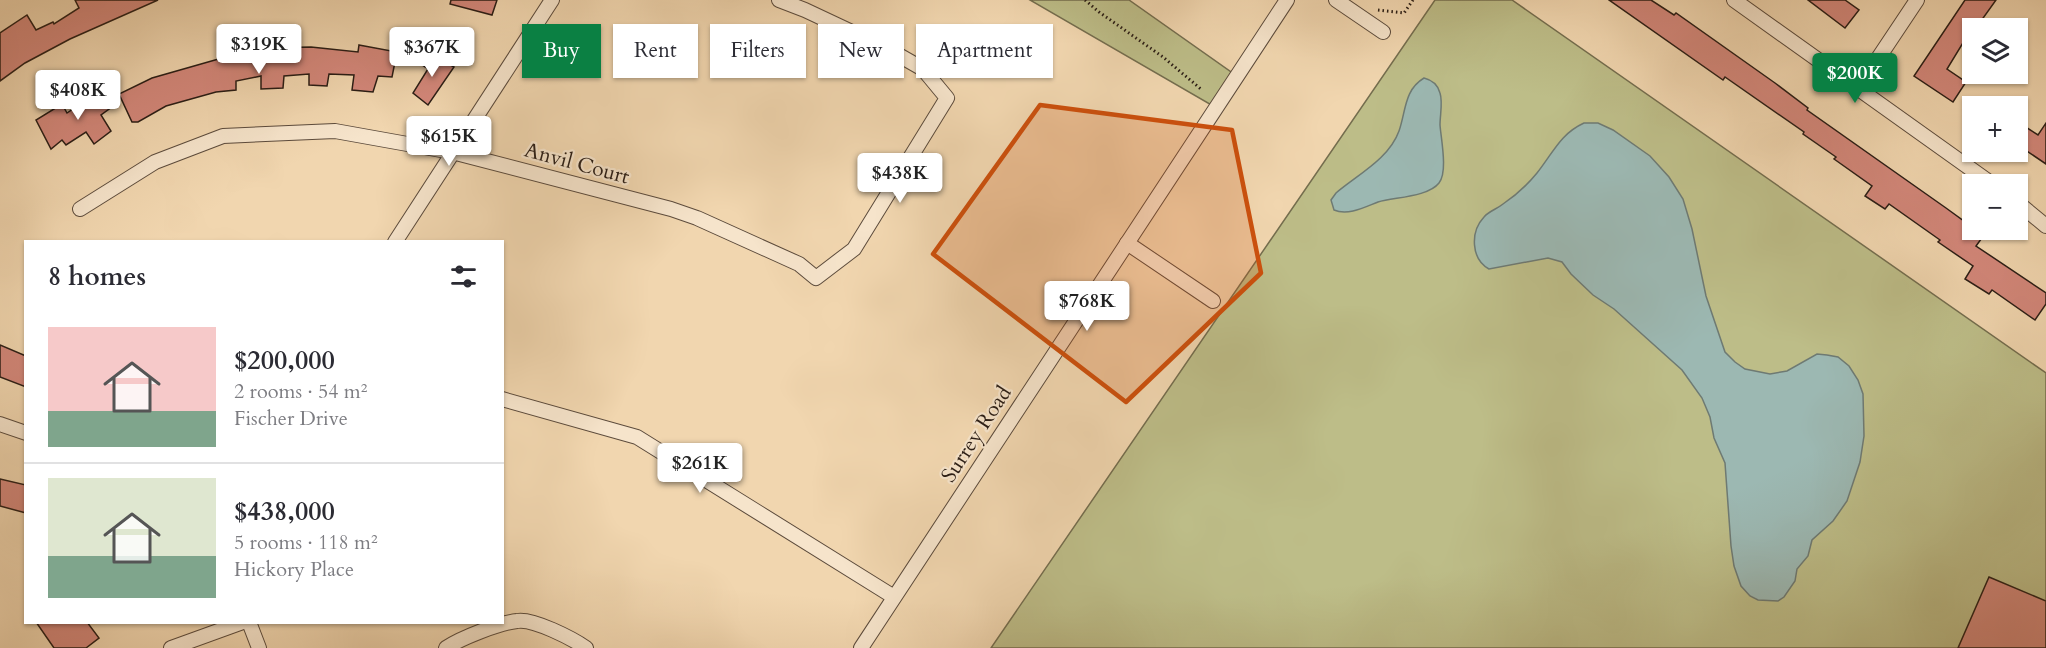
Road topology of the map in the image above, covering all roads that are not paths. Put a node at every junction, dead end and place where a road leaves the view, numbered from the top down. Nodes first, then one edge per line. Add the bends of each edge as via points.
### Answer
1 (552, 0) edge
2 (779, 0) edge
3 (1287, 0) edge
4 (1336, 0) edge
5 (1734, 0) edge
6 (1917, 0) edge
7 (1383, 32) dead end
8 (1859, 87) junction
9 (452, 152) junction
10 (1978, 174) edge
11 (80, 209) dead end
12 (2028, 211) edge
13 (2046, 226) edge
14 (396, 240) edge
15 (1127, 243) junction
16 (1213, 301) dead end
17 (504, 400) edge
18 (0, 424) edge
19 (24, 432) edge
20 (894, 597) junction
21 (237, 624) edge
22 (250, 624) edge
23 (171, 648) edge
24 (259, 648) edge
25 (446, 648) edge
26 (586, 648) edge
27 (861, 648) edge

1 - 9 street
2 - 9 street, Anvil Court via 847,29 923,69 948,98 854,249 816,278 800,264 689,215
3 - 15 street, Surrey Road
4 - 7 street
5 - 8 street
6 - 8 street
8 - 10 street
9 - 11 street, Anvil Court via 335,131 223,136 155,162
9 - 14 street
12 - 13 street
15 - 16 street
15 - 20 street, Surrey Road
17 - 20 street via 637,437
18 - 19 street
20 - 27 street, Surrey Road
21 - 23 street
22 - 24 street
25 - 26 street via 460,639 518,620 560,632

